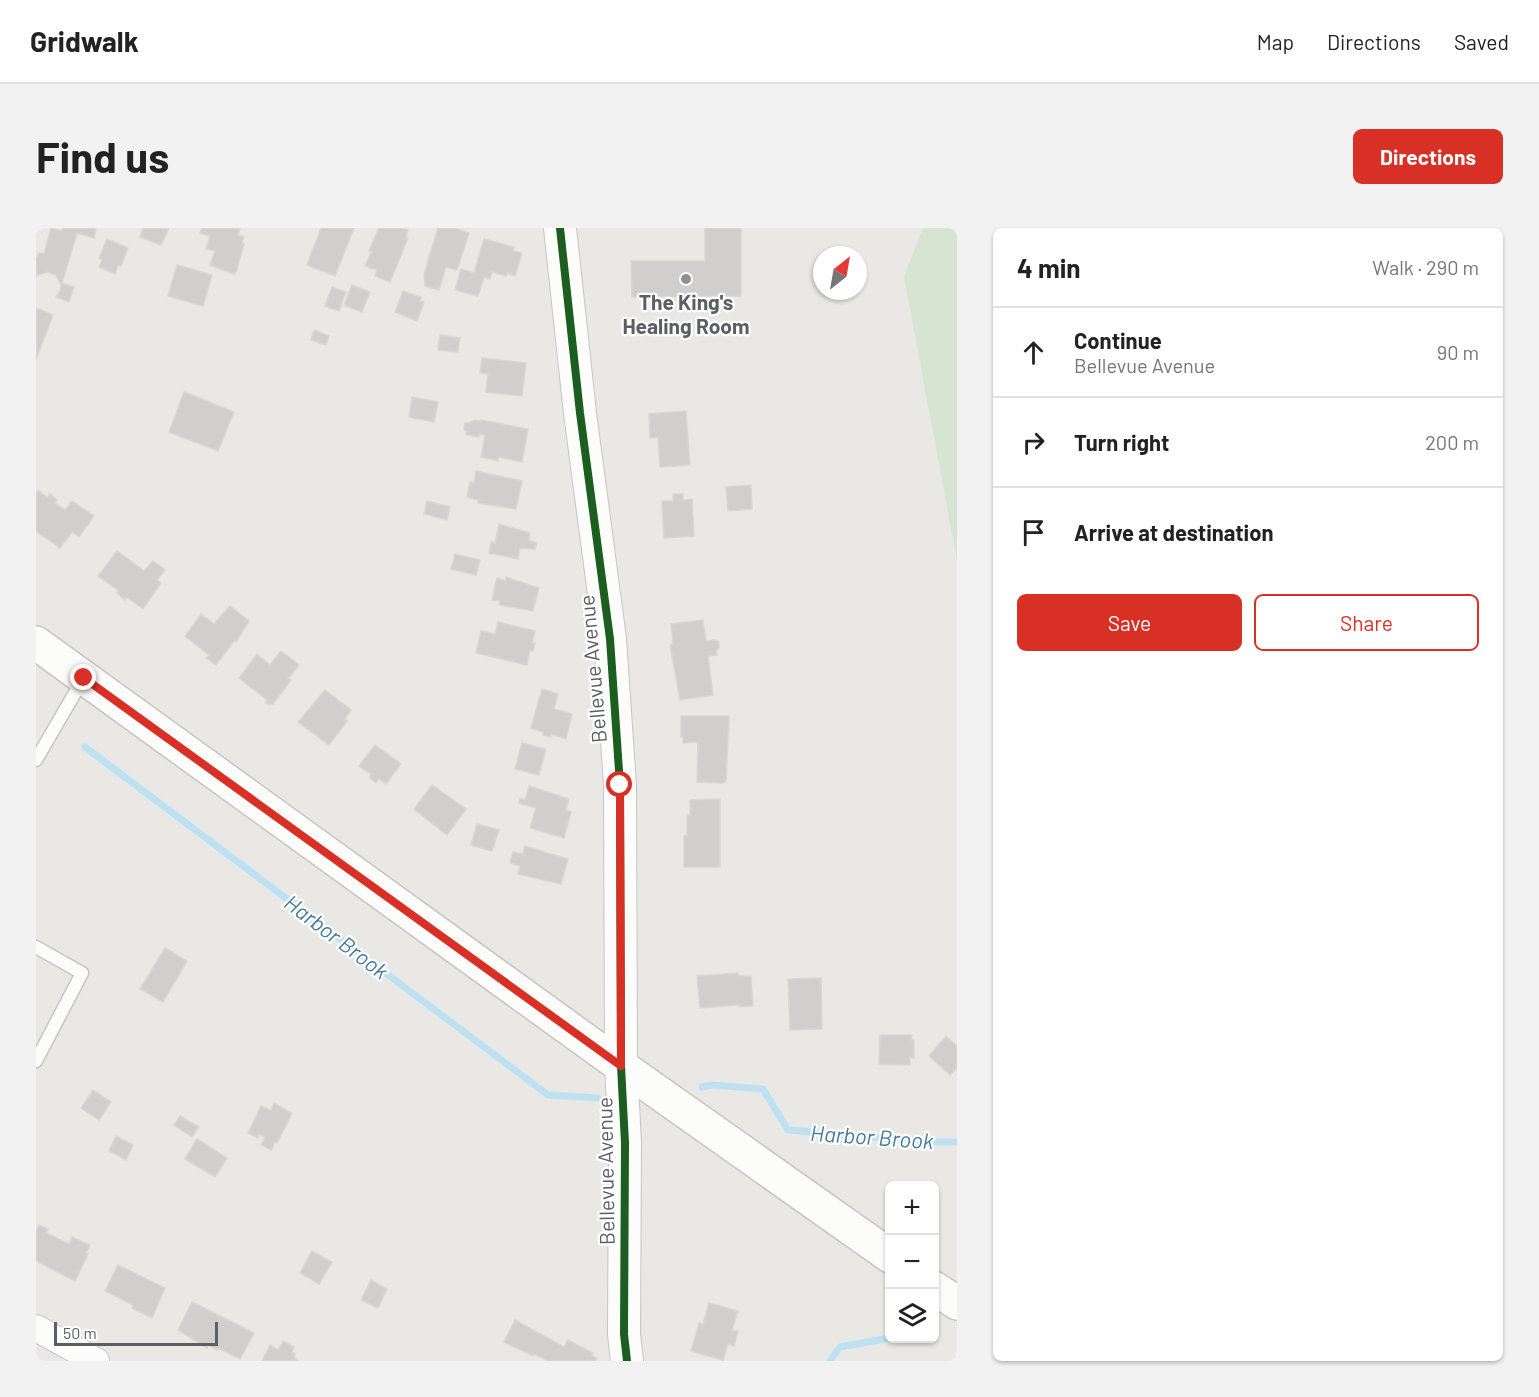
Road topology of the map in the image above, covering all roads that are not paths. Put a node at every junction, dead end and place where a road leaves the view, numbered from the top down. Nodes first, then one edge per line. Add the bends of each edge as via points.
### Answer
1 (560, 228) edge
2 (36, 643) edge
3 (84, 678) junction
4 (36, 760) edge
5 (36, 947) edge
6 (36, 1061) edge
7 (621, 1066) junction
8 (885, 1252) edge
9 (937, 1289) edge
10 (957, 1303) edge
11 (36, 1328) edge
12 (96, 1361) edge
13 (627, 1361) edge

1 - 7 street, Bellevue Avenue via 610,639 620,785
2 - 3 main road
3 - 4 lane
3 - 7 main road
5 - 6 lane via 82,973
7 - 8 main road
7 - 13 street, Bellevue Avenue
9 - 10 main road
11 - 12 street

